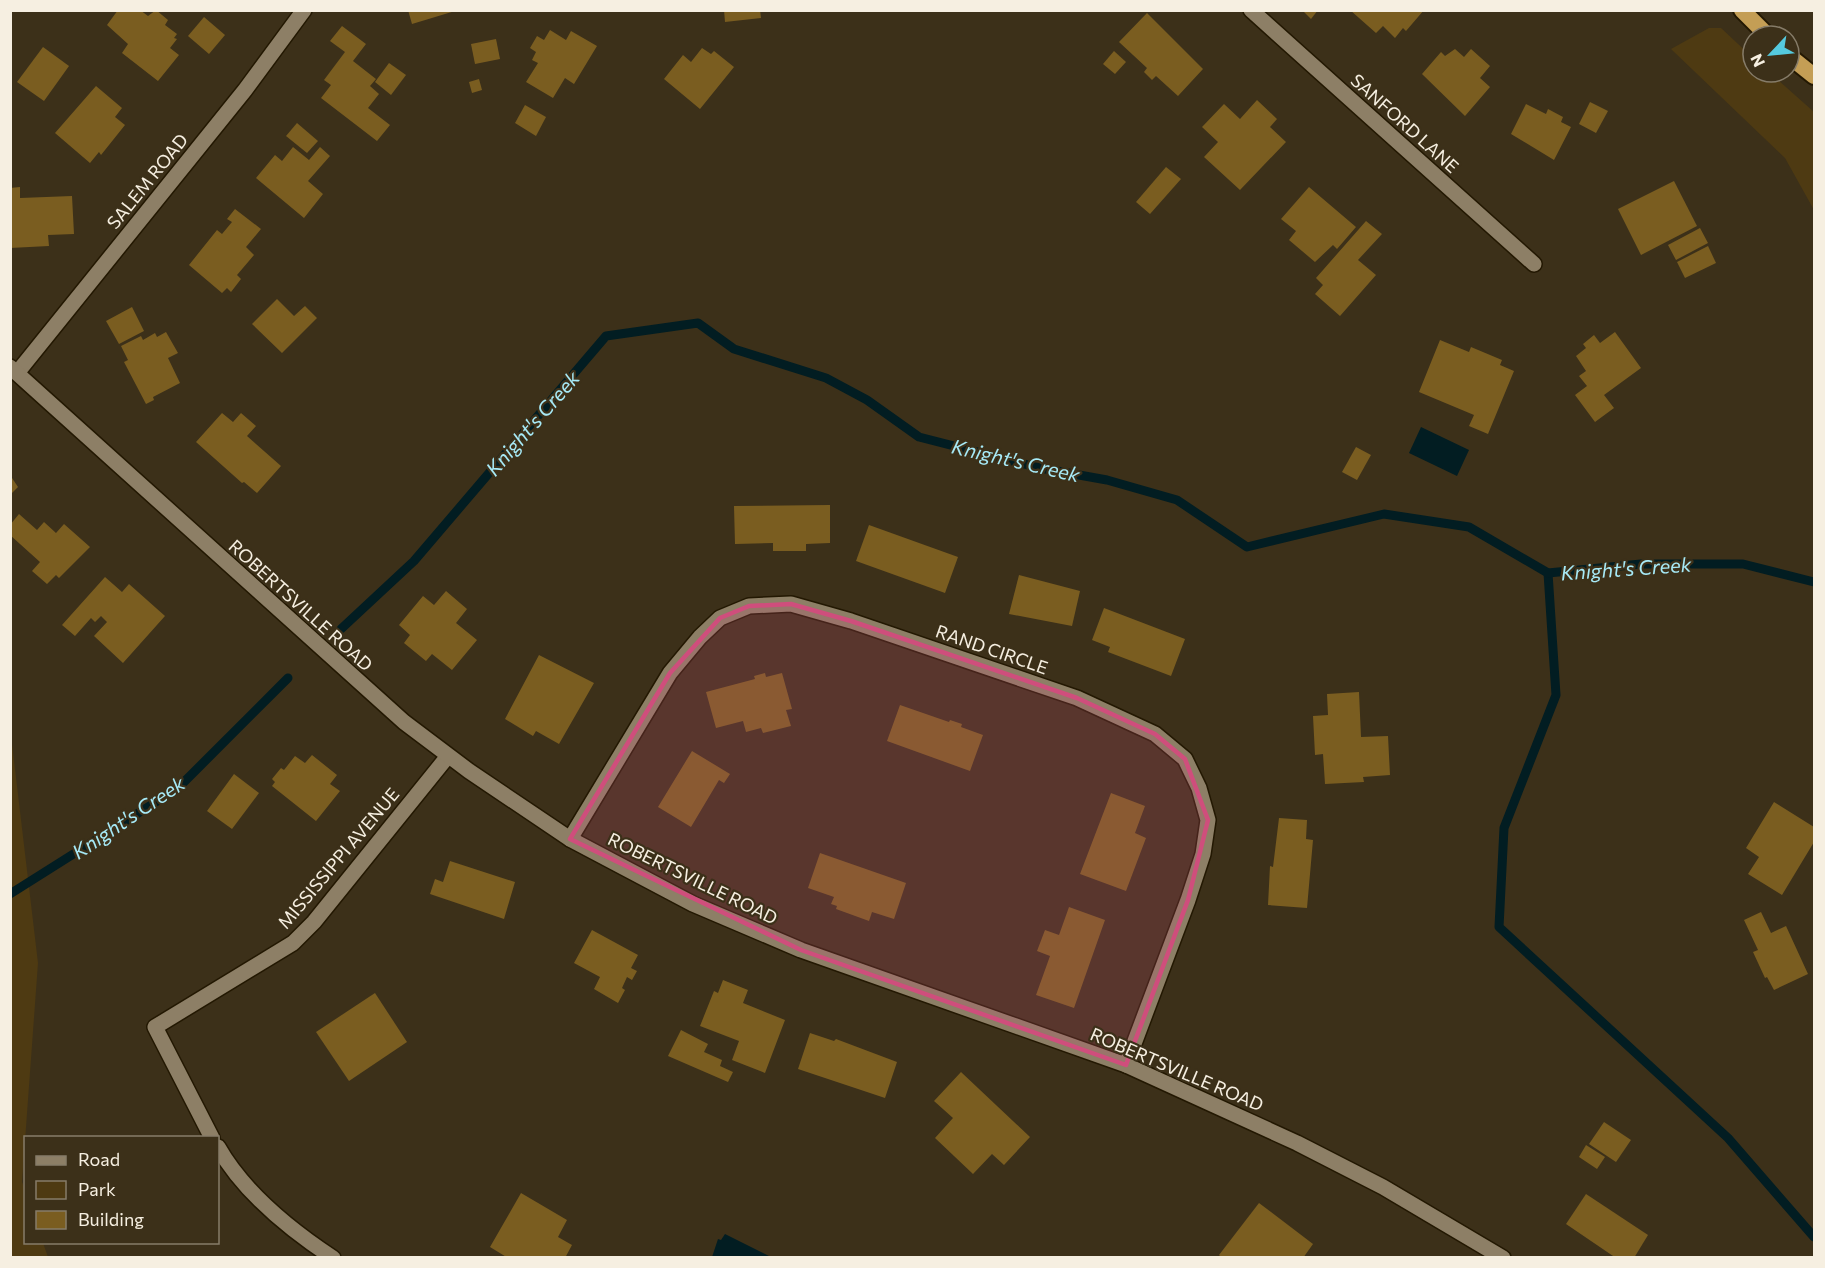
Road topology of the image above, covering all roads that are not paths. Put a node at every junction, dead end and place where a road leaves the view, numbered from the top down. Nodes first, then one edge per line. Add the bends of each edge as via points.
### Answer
1 (304, 10) edge
2 (1251, 10) edge
3 (1742, 10) edge
4 (1756, 24) edge
5 (1801, 65) edge
6 (1815, 76) edge
7 (1534, 264) dead end
8 (14, 370) edge
9 (448, 756) junction
10 (570, 839) junction
11 (1126, 1065) junction
12 (211, 1136) edge
13 (219, 1148) edge
14 (333, 1257) edge
15 (1503, 1257) edge

1 - 8 street, SALEM ROAD via 245,90
2 - 7 street, SANFORD LANE
3 - 4 highway
5 - 6 highway
8 - 9 street, ROBERTSVILLE ROAD via 354,680
9 - 10 street, ROBERTSVILLE ROAD
9 - 12 street, MISSISSIPPI AVENUE via 293,943 155,1028
10 - 11 street, ROBERTSVILLE ROAD via 732,922
10 - 11 street, RAND CIRCLE via 670,673 720,618 749,606 791,604 1077,698 1155,734 1185,759 1208,820 1203,854 1188,900
11 - 15 street, ROBERTSVILLE ROAD via 1298,1143
13 - 14 street via 256,1196 296,1233

